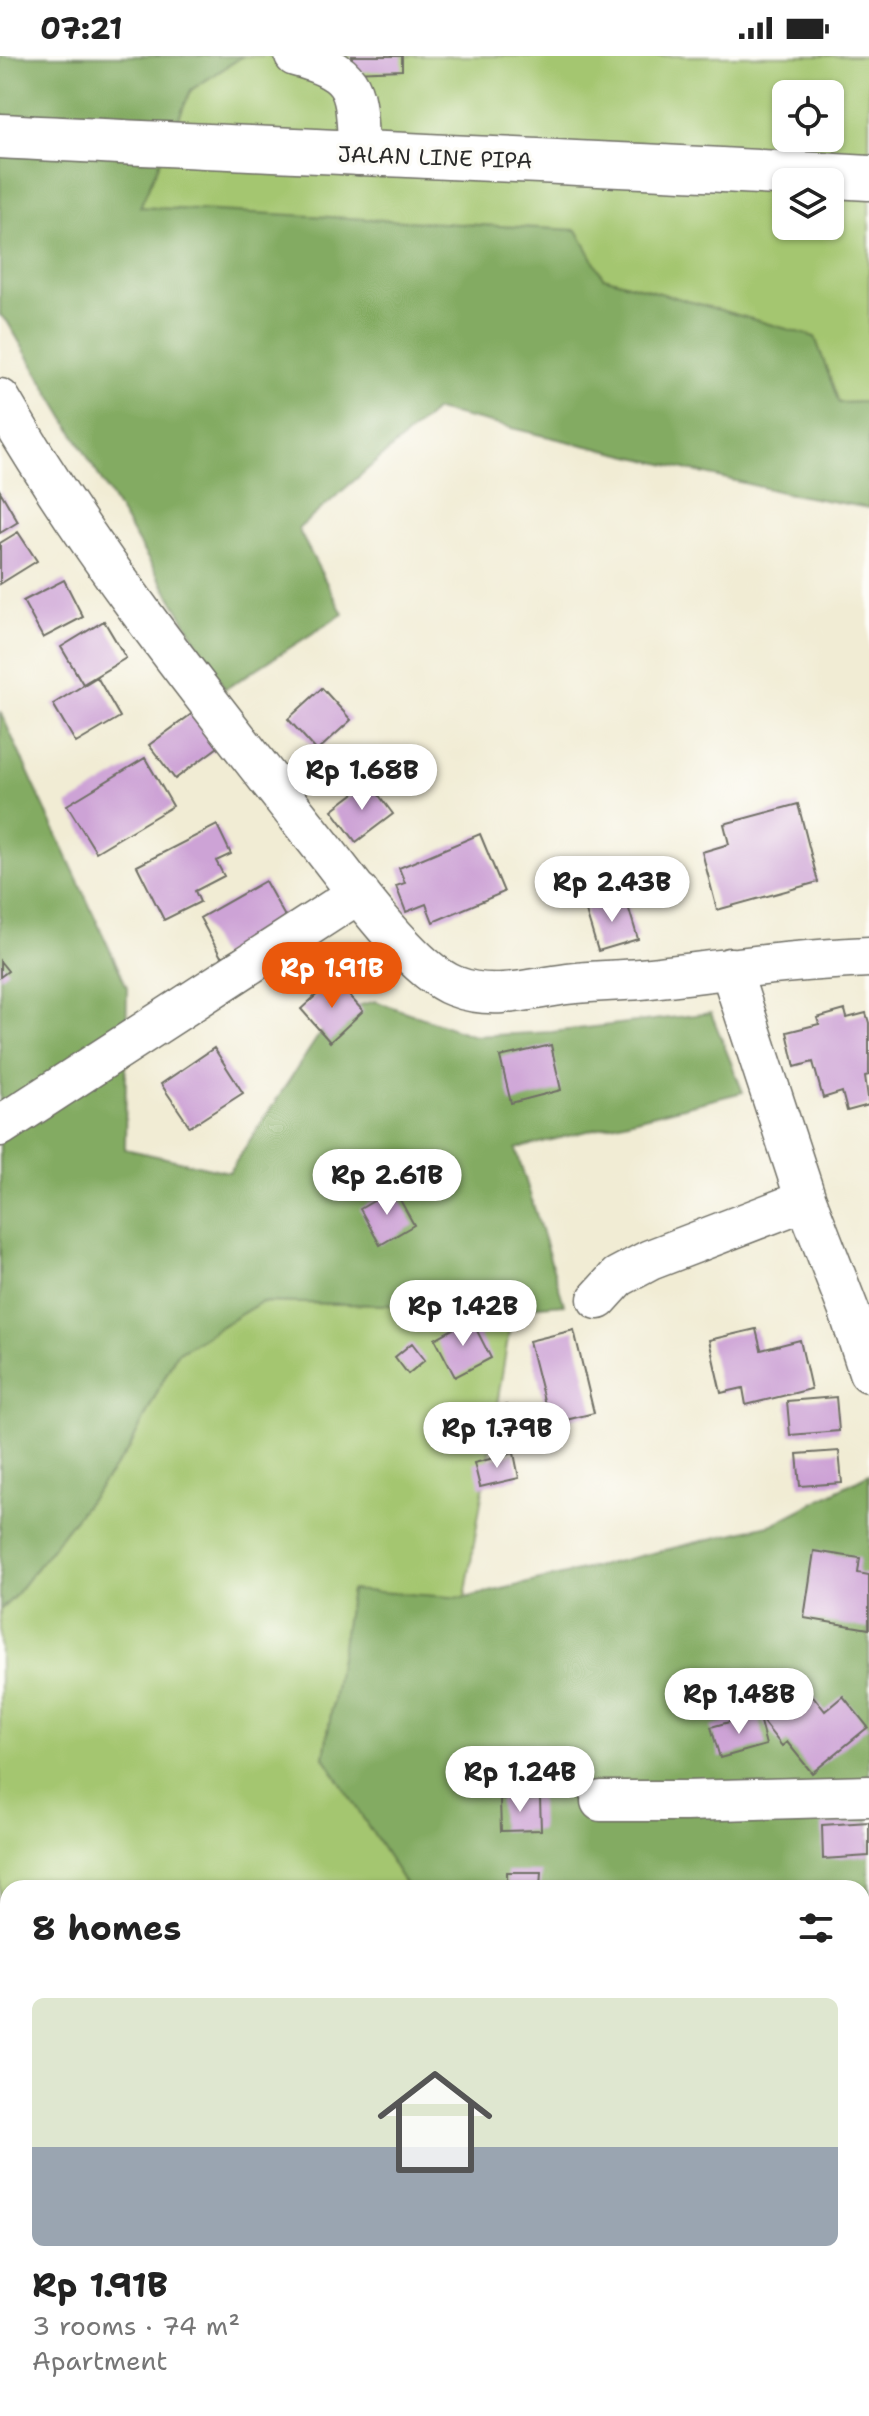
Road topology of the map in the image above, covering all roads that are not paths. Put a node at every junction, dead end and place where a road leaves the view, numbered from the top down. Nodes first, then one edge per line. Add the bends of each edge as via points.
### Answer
1 (295, 56) edge
2 (0, 136) edge
3 (359, 155) junction
4 (869, 178) edge
5 (0, 399) edge
6 (359, 893) junction
7 (869, 957) edge
8 (730, 968) junction
9 (0, 1126) edge
10 (806, 1200) junction
11 (598, 1299) dead end
12 (869, 1372) edge
13 (869, 1796) edge
14 (601, 1801) dead end

1 - 3 street via 335,71 348,83 354,93
2 - 3 main road, JALAN LINE PIPA
3 - 4 main road, JALAN LINE PIPA
5 - 6 street via 94,549
6 - 8 street via 415,958 454,986 495,994
6 - 9 street
7 - 8 street
8 - 10 street
10 - 11 street via 650,1260 618,1277
10 - 12 street
13 - 14 street

